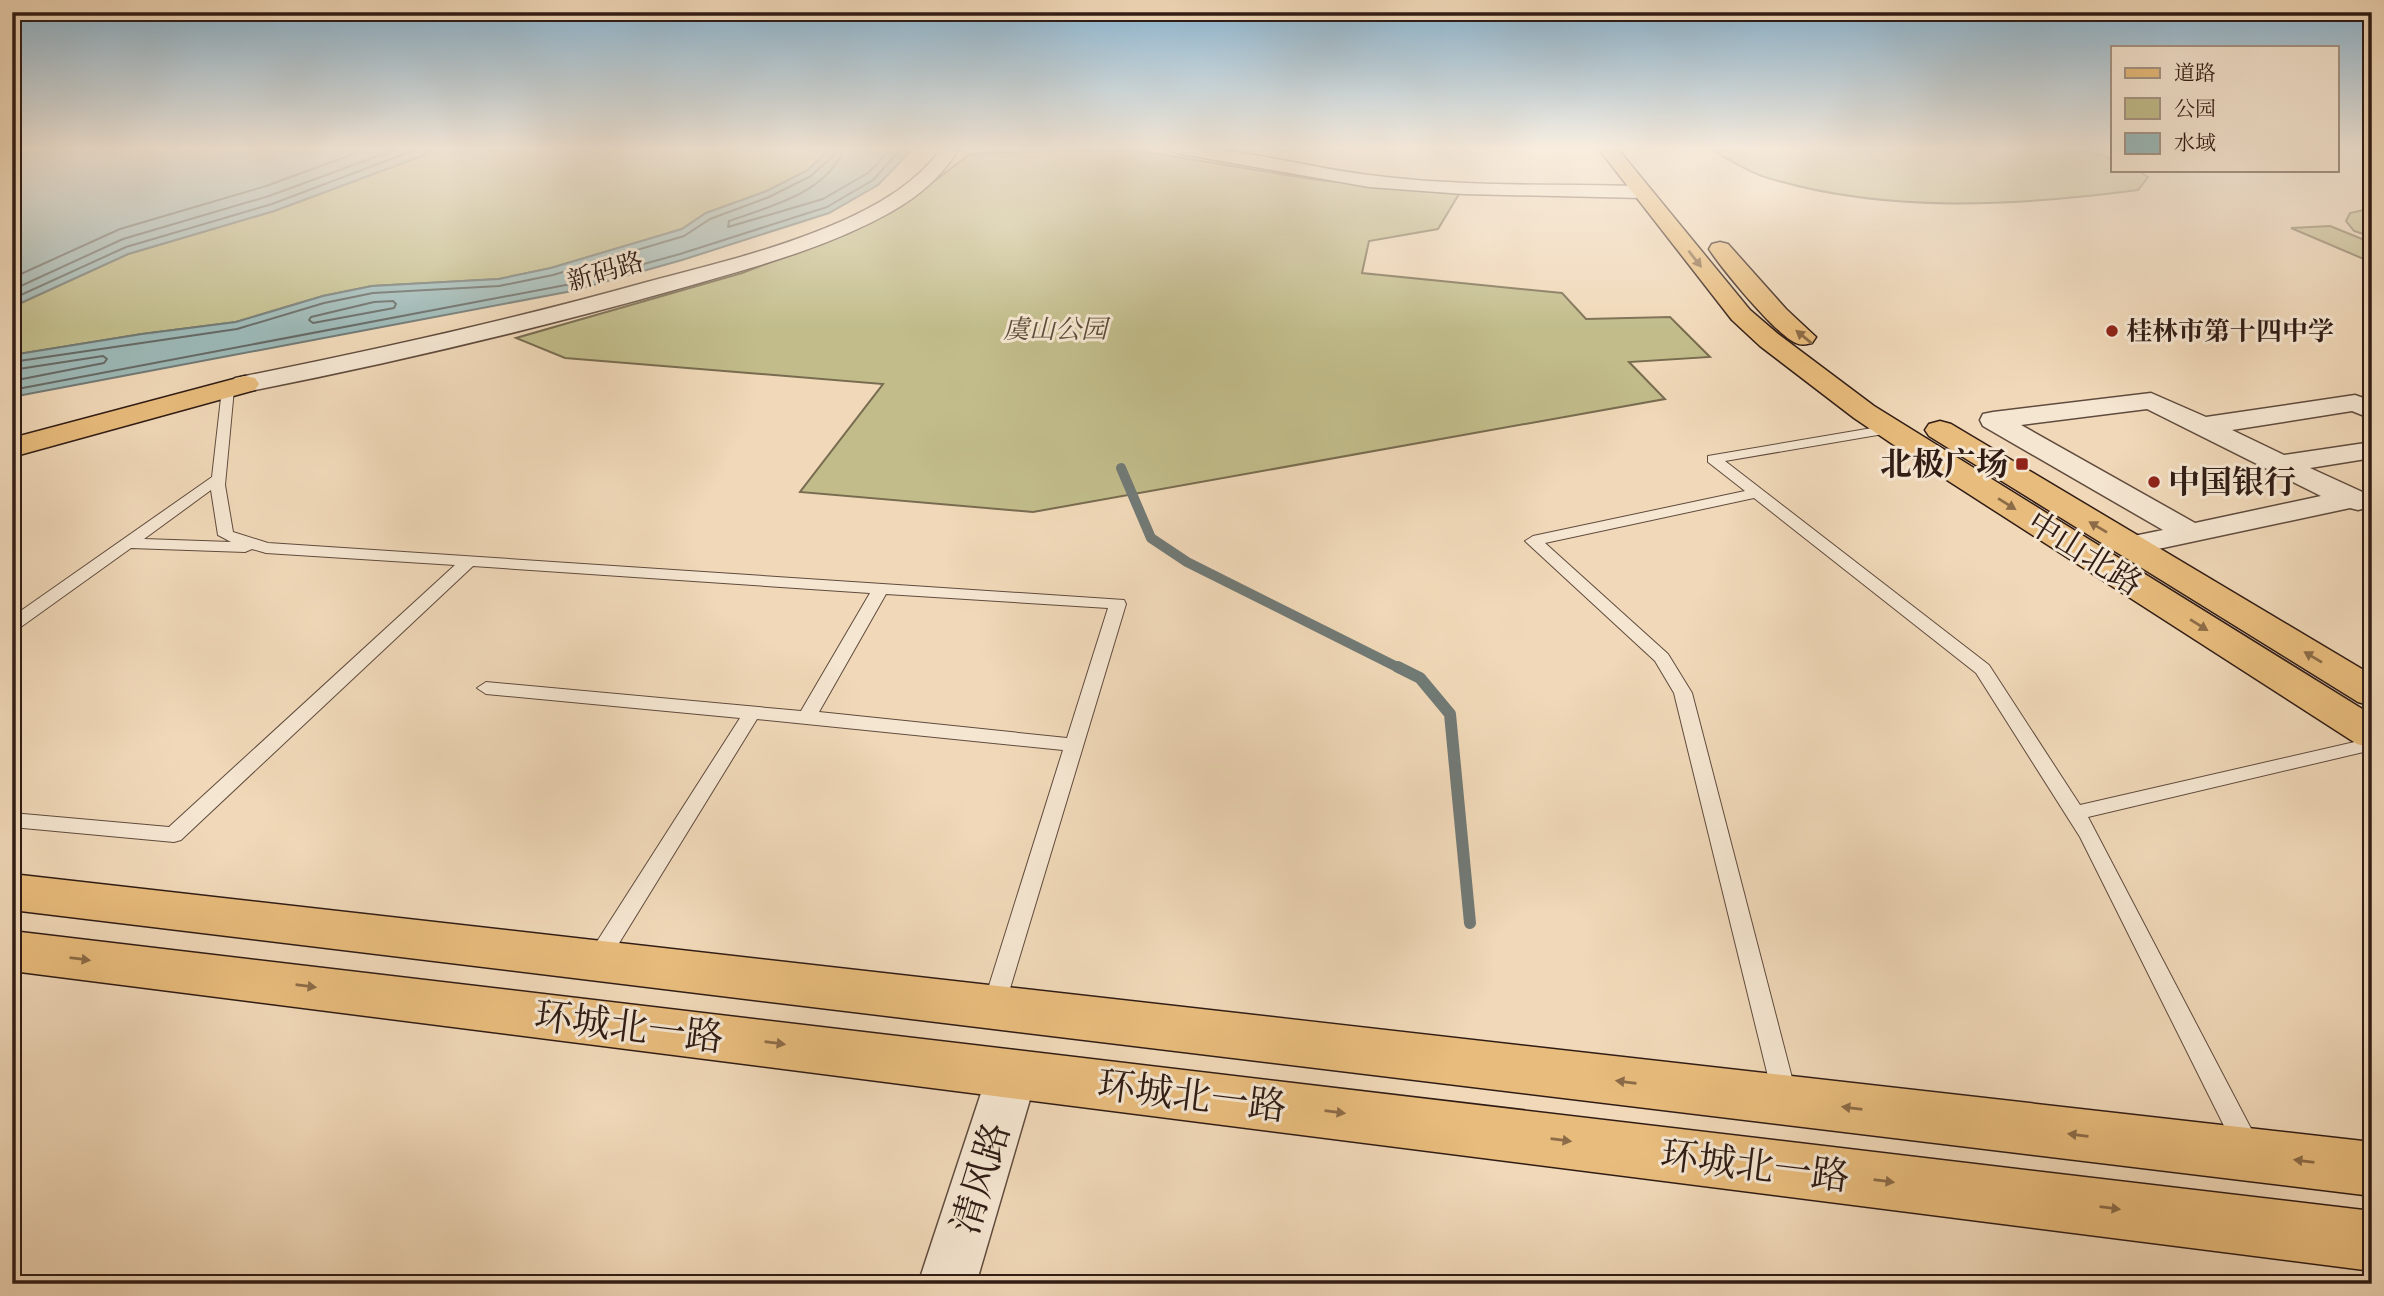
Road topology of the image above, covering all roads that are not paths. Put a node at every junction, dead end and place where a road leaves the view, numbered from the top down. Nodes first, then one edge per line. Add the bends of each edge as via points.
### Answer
1 (881, 208) edge
2 (1655, 208) edge
3 (1686, 208) edge
4 (237, 386) junction
5 (2372, 411) edge
6 (2203, 426) junction
7 (12, 428) edge
8 (1890, 429) junction
9 (12, 448) edge
10 (2372, 450) edge
11 (2282, 464) junction
12 (219, 478) junction
13 (1756, 493) junction
14 (2361, 502) edge
15 (2191, 533) junction
16 (128, 543) junction
17 (2130, 546) junction
18 (266, 548) junction
19 (469, 561) junction
20 (881, 588) junction
21 (12, 625) edge
22 (486, 688) dead end
23 (2372, 693) edge
24 (752, 713) junction
25 (807, 717) junction
26 (2372, 734) edge
27 (2372, 744) edge
28 (1075, 745) junction
29 (2076, 813) junction
30 (12, 820) edge
31 (12, 892) edge
32 (12, 951) edge
33 (597, 960) junction
34 (994, 1008) junction
35 (1013, 1072) junction
36 (1785, 1100) junction
37 (2252, 1155) junction
38 (2372, 1169) edge
39 (2277, 1229) junction
40 (2372, 1241) edge
41 (2372, 1266) edge
42 (947, 1284) edge

1 - 4 street, 新码路 via 790,247 571,312 416,350
2 -> 8 main road, 中山北路 via 1741,315
17 -> 3 main road, 中山北路 via 1903,406 1804,338 1751,286
4 - 7 main road
4 - 9 main road
4 - 12 lane
5 - 6 street via 2355,403
6 - 11 street
6 - 15 street via 2151,401 1993,420
8 - 13 lane via 1713,460
8 -> 26 main road, 中山北路
10 - 11 street
11 - 14 street
12 - 16 lane
12 - 18 lane via 226,536
13 - 29 lane via 1983,669
13 - 36 lane via 1533,541 1662,658 1683,693
14 - 15 street
15 - 17 street
16 - 18 lane
16 - 21 lane
23 -> 17 main road, 中山北路
18 - 19 lane
19 - 20 lane
19 - 30 lane via 174,835
20 - 25 lane
20 - 28 lane via 1118,604
22 - 24 lane
24 - 25 lane
24 - 33 lane
25 - 28 lane
27 - 29 lane
28 - 34 lane
29 - 37 lane
31 - 33 main road, 环城北一路
32 -> 35 main road, 环城北一路
33 - 34 main road, 环城北一路
36 -> 34 main road, 环城北一路
35 -> 39 main road, 环城北一路
35 - 42 street, 清风路
37 -> 36 main road, 环城北一路
38 -> 37 main road, 环城北一路
39 - 40 main road, 环城北一路
39 - 41 lane

